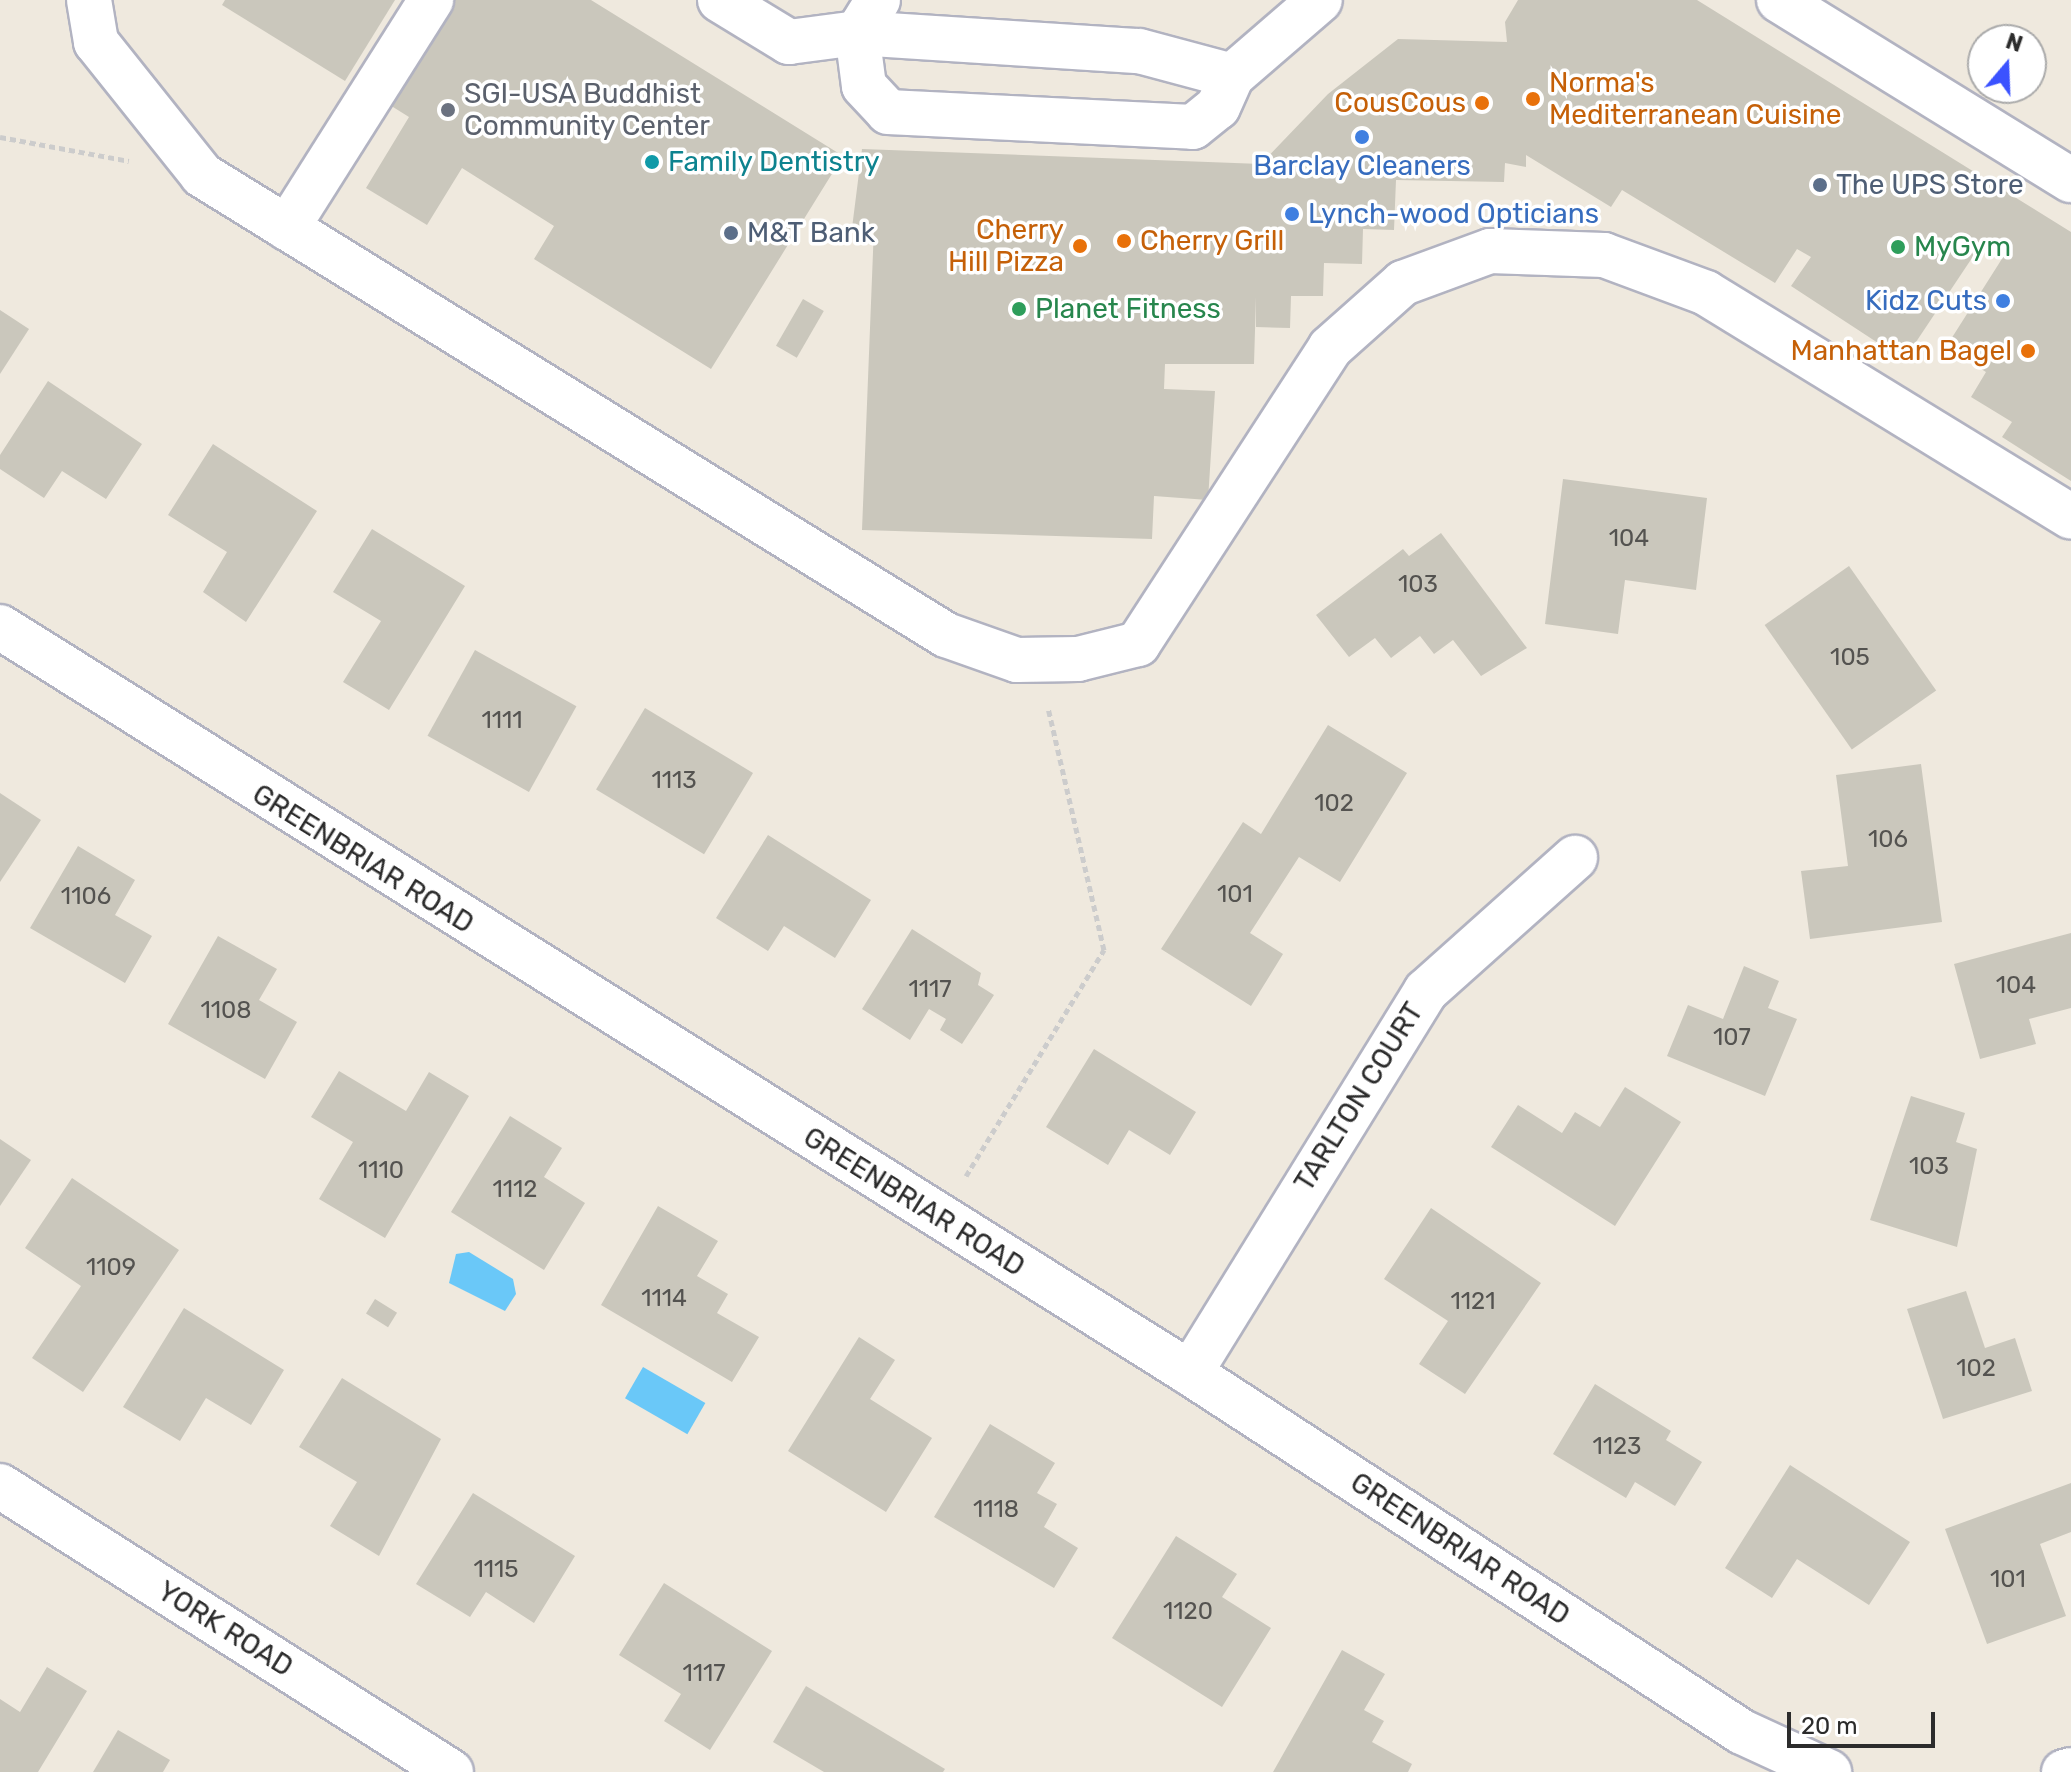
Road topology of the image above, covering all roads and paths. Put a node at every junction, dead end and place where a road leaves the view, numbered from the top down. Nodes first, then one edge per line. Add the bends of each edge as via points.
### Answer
1 (89, 0) edge
2 (431, 0) edge
3 (720, 0) edge
4 (1320, 0) edge
5 (1779, 0) edge
6 (867, 17) edge
7 (1232, 76) junction
8 (0, 137) edge
9 (202, 175) junction
10 (2071, 180) edge
11 (287, 228) junction
12 (2071, 517) edge
13 (0, 627) edge
14 (1037, 660) junction
15 (1575, 858) dead end
16 (941, 1218) junction
17 (1190, 1373) junction
18 (0, 1486) edge
19 (2071, 1770) edge
20 (451, 1772) edge
21 (1829, 1772) edge
22 (2064, 1772) edge

1 - 9 street via 96,42
2 - 11 street
3 - 6 street via 789,42
4 - 7 street
5 - 10 street
6 - 7 street via 1139,51
6 - 7 street via 864,86 888,112 1193,127 1218,107
8 - 9 path
9 - 11 street
11 - 14 street via 946,635
12 - 14 street via 1706,293 1604,255 1490,251 1403,283 1330,348 1138,644 1078,659
13 - 16 street, GREENBRIAR ROAD
14 - 16 path via 1104,950
15 - 17 street, TARLTON COURT via 1426,991
16 - 17 street, GREENBRIAR ROAD
17 - 21 street, GREENBRIAR ROAD via 1742,1732
18 - 20 street, YORK ROAD
19 - 22 street

